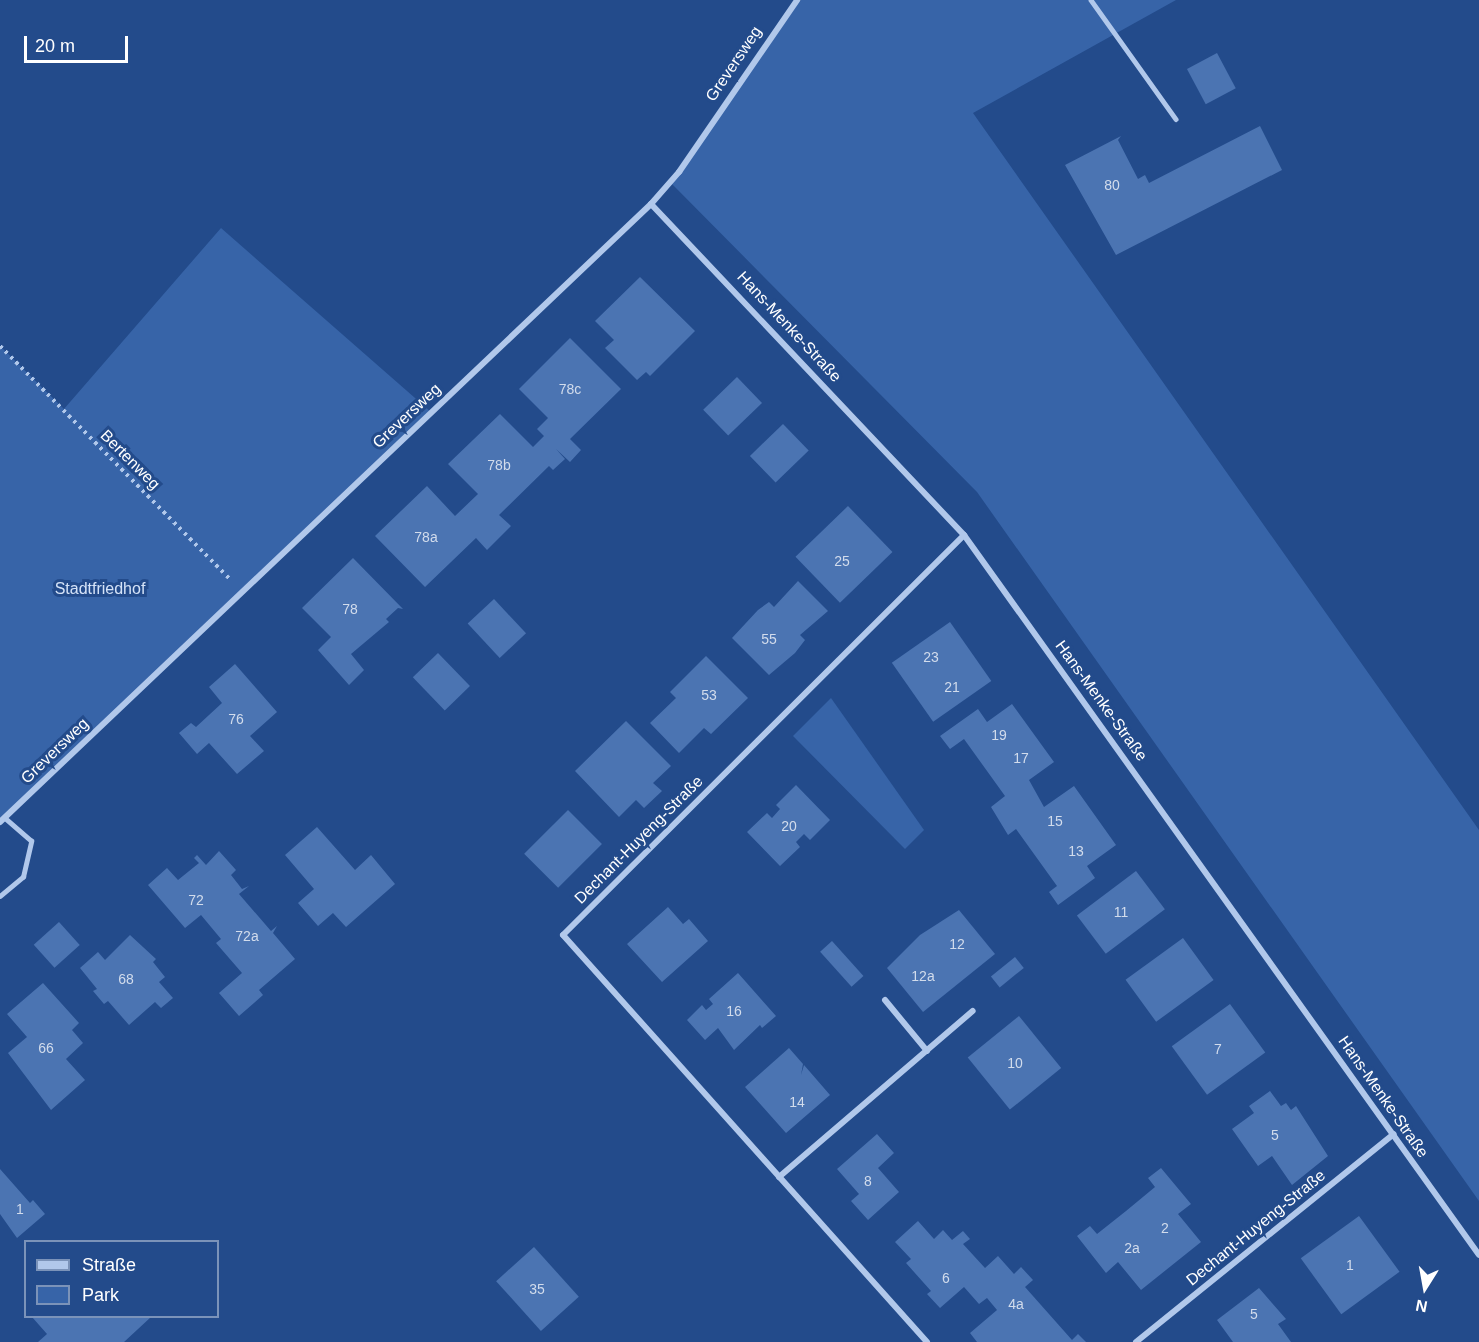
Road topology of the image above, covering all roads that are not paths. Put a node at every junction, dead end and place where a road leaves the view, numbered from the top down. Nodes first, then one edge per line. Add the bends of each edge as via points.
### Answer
1 (797, 0) edge
2 (1091, 0) edge
3 (1176, 119) dead end
4 (651, 204) junction
5 (964, 535) junction
6 (2, 820) edge
7 (0, 896) edge
8 (885, 1000) dead end
9 (973, 1011) dead end
10 (927, 1051) junction
11 (1394, 1134) junction
12 (779, 1177) junction
13 (1479, 1255) edge
14 (927, 1342) edge
15 (1136, 1342) edge

1 - 4 street, Greversweg via 679,172
2 - 3 lane
4 - 5 street, Hans-Menke-Straße
4 - 6 street, Greversweg
5 - 11 street, Hans-Menke-Straße
5 - 12 street, Dechant-Huyeng-Straße via 563,935
6 - 7 lane via 31,841 22,877
8 - 10 street
9 - 10 street
10 - 12 street
11 - 13 street, Hans-Menke-Straße
11 - 15 street, Dechant-Huyeng-Straße
12 - 14 street, Dechant-Huyeng-Straße

